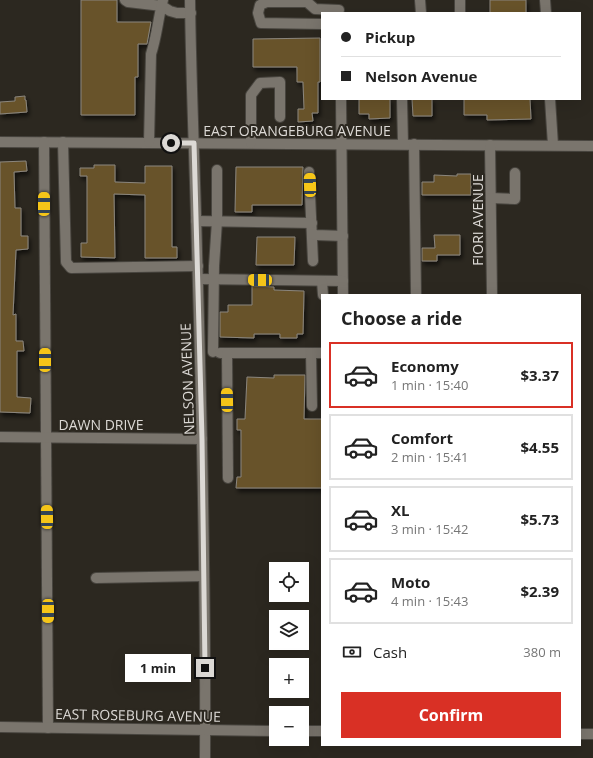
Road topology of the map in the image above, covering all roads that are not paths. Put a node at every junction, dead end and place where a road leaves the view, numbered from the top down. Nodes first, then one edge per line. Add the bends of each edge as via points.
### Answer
1 (125, 0) edge
2 (190, 0) edge
3 (420, 0) edge
4 (460, 0) edge
5 (545, 0) edge
6 (162, 3) edge
7 (339, 8) edge
8 (314, 9) junction
9 (421, 12) edge
10 (460, 12) edge
11 (546, 12) edge
12 (191, 13) junction
13 (318, 24) edge
14 (341, 100) edge
15 (402, 100) edge
16 (550, 100) edge
17 (280, 117) dead end
18 (0, 142) edge
19 (44, 142) junction
20 (63, 142) junction
21 (149, 142) junction
22 (194, 143) junction
23 (251, 143) junction
24 (342, 144) junction
25 (403, 144) junction
26 (414, 144) junction
27 (490, 145) junction
28 (553, 145) junction
29 (593, 146) edge
30 (217, 170) dead end
31 (309, 172) dead end
32 (515, 173) dead end
33 (491, 198) junction
34 (196, 221) junction
35 (217, 221) junction
36 (312, 223) junction
37 (312, 234) junction
38 (343, 236) junction
39 (197, 251) junction
40 (216, 251) junction
41 (313, 261) dead end
42 (198, 266) junction
43 (198, 279) junction
44 (214, 279) junction
45 (322, 281) junction
46 (343, 281) junction
47 (323, 294) edge
48 (343, 294) edge
49 (416, 294) edge
50 (492, 294) edge
51 (213, 352) junction
52 (200, 353) junction
53 (227, 353) junction
54 (311, 353) junction
55 (321, 353) edge
56 (312, 406) dead end
57 (0, 437) edge
58 (46, 438) junction
59 (202, 439) junction
60 (228, 478) dead end
61 (204, 576) junction
62 (96, 578) dead end
63 (0, 727) edge
64 (48, 728) junction
65 (205, 730) junction
66 (269, 731) edge
67 (309, 731) edge
68 (321, 732) edge
69 (581, 734) edge
70 (593, 734) edge
71 (205, 758) edge

1 - 6 street
2 - 12 street, NELSON AVENUE
3 - 9 street
4 - 10 street
5 - 11 street
6 - 12 street via 177,13
6 - 21 street via 151,54
7 - 8 street
8 - 13 street
8 - 13 street via 307,2 267,2 260,5 258,13 261,23
12 - 22 street, NELSON AVENUE
14 - 24 street
15 - 25 street
16 - 28 street
17 - 23 street via 280,82 260,83 251,95
18 - 19 street, EAST ORANGEBURG AVENUE
19 - 20 street, EAST ORANGEBURG AVENUE
19 - 58 street
20 - 21 street, EAST ORANGEBURG AVENUE
20 - 42 street via 66,262 71,268
21 - 22 street, EAST ORANGEBURG AVENUE
22 - 23 street, EAST ORANGEBURG AVENUE
22 - 34 street, NELSON AVENUE
23 - 24 street, EAST ORANGEBURG AVENUE
24 - 25 street, EAST ORANGEBURG AVENUE
24 - 38 street
25 - 26 street, EAST ORANGEBURG AVENUE
26 - 27 street, EAST ORANGEBURG AVENUE
26 - 49 street
27 - 28 street, EAST ORANGEBURG AVENUE
27 - 33 street, FIORI AVENUE
28 - 29 street, EAST ORANGEBURG AVENUE
30 - 35 street
31 - 36 street
32 - 33 street via 515,199
33 - 50 street, FIORI AVENUE
34 - 35 street
34 - 39 street, NELSON AVENUE
35 - 36 street
35 - 40 street
36 - 37 street
37 - 38 street
37 - 41 street
38 - 46 street
39 - 40 street
39 - 42 street, NELSON AVENUE
40 - 44 street
42 - 43 street, NELSON AVENUE
43 - 44 street
43 - 52 street, NELSON AVENUE
44 - 45 street
44 - 51 street
45 - 46 street
45 - 47 street
46 - 48 street
51 - 52 street
51 - 53 street
52 - 59 street, NELSON AVENUE
53 - 54 street
53 - 60 street
54 - 55 street
54 - 56 street
57 - 58 street, DAWN DRIVE
58 - 59 street, DAWN DRIVE
58 - 64 street
59 - 61 street, NELSON AVENUE
61 - 62 street
61 - 65 street, NELSON AVENUE
63 - 64 street, EAST ROSEBURG AVENUE
64 - 65 street, EAST ROSEBURG AVENUE
65 - 66 street, EAST ROSEBURG AVENUE
65 - 71 street, NELSON AVENUE
67 - 68 street
69 - 70 street

